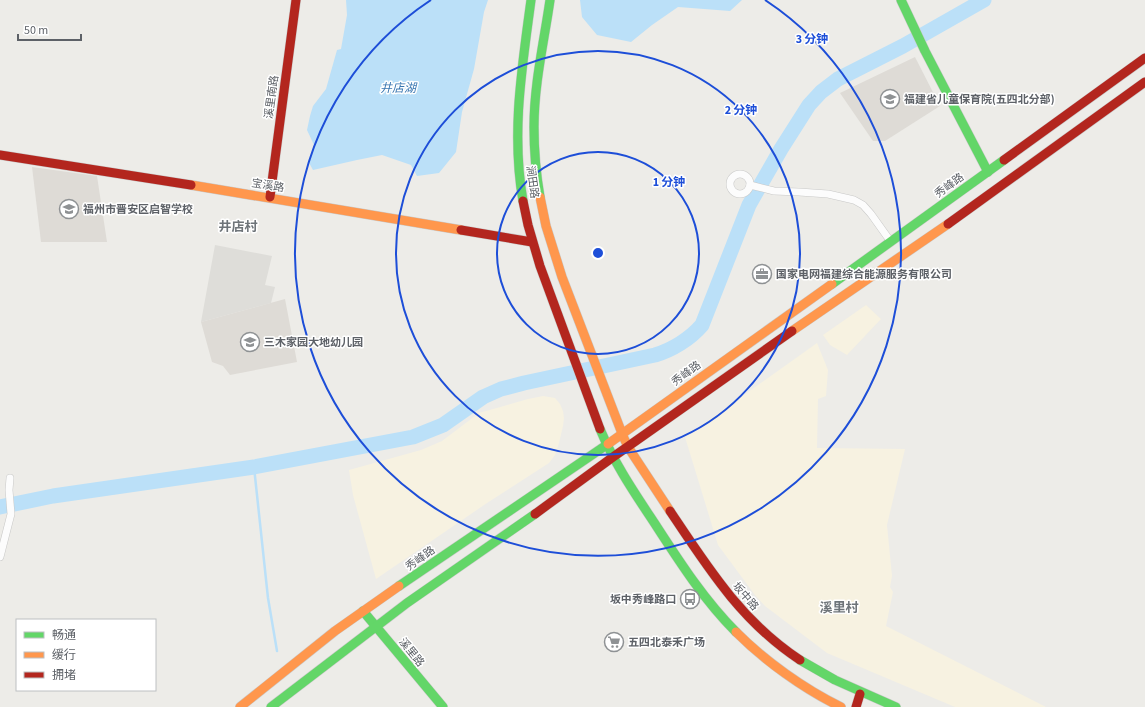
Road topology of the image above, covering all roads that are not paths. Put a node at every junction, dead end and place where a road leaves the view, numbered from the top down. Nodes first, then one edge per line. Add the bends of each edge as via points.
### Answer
1 (296, 0) edge
2 (531, 0) edge
3 (550, 0) edge
4 (901, 0) edge
5 (1145, 58) edge
6 (1145, 82) edge
7 (0, 155) edge
8 (988, 172) junction
9 (750, 184) dead end
10 (270, 197) junction
11 (532, 242) junction
12 (891, 242) junction
13 (622, 434) junction
14 (607, 444) junction
15 (628, 447) junction
16 (612, 457) junction
17 (10, 478) dead end
18 (0, 557) edge
19 (363, 611) junction
20 (376, 626) junction
21 (860, 694) junction
22 (240, 707) edge
23 (271, 707) edge
24 (443, 707) edge
25 (841, 707) edge
26 (856, 707) edge
27 (896, 707) edge

1 - 10 main road, 溪里南路
2 - 11 main road, 涧田路 via 522,63 517,138 520,184
3 - 13 main road, 涧田路 via 535,100 534,144 541,208 552,250
4 - 8 main road
5 - 8 main road, 秀峰路
6 - 15 main road via 977,204
7 - 10 main road, 宝溪路
8 - 12 main road, 秀峰路
9 - 12 street via 774,191 828,194 854,200 871,214
10 - 11 main road, 宝溪路
11 - 14 main road, 涧田路
12 - 13 main road, 秀峰路
13 - 14 main road, 秀峰路
13 - 15 main road
14 - 16 main road
14 - 19 main road, 秀峰路
15 - 16 main road
15 - 21 main road, 坂中路 via 728,595 746,615 789,652
16 - 20 main road
16 - 25 main road via 678,559 720,615 765,658
17 - 18 street via 11,510
19 - 20 main road, 溪里路
19 - 22 main road, 秀峰路
20 - 23 main road
20 - 24 main road, 溪里路
21 - 26 main road
21 - 27 main road, 坂中路

